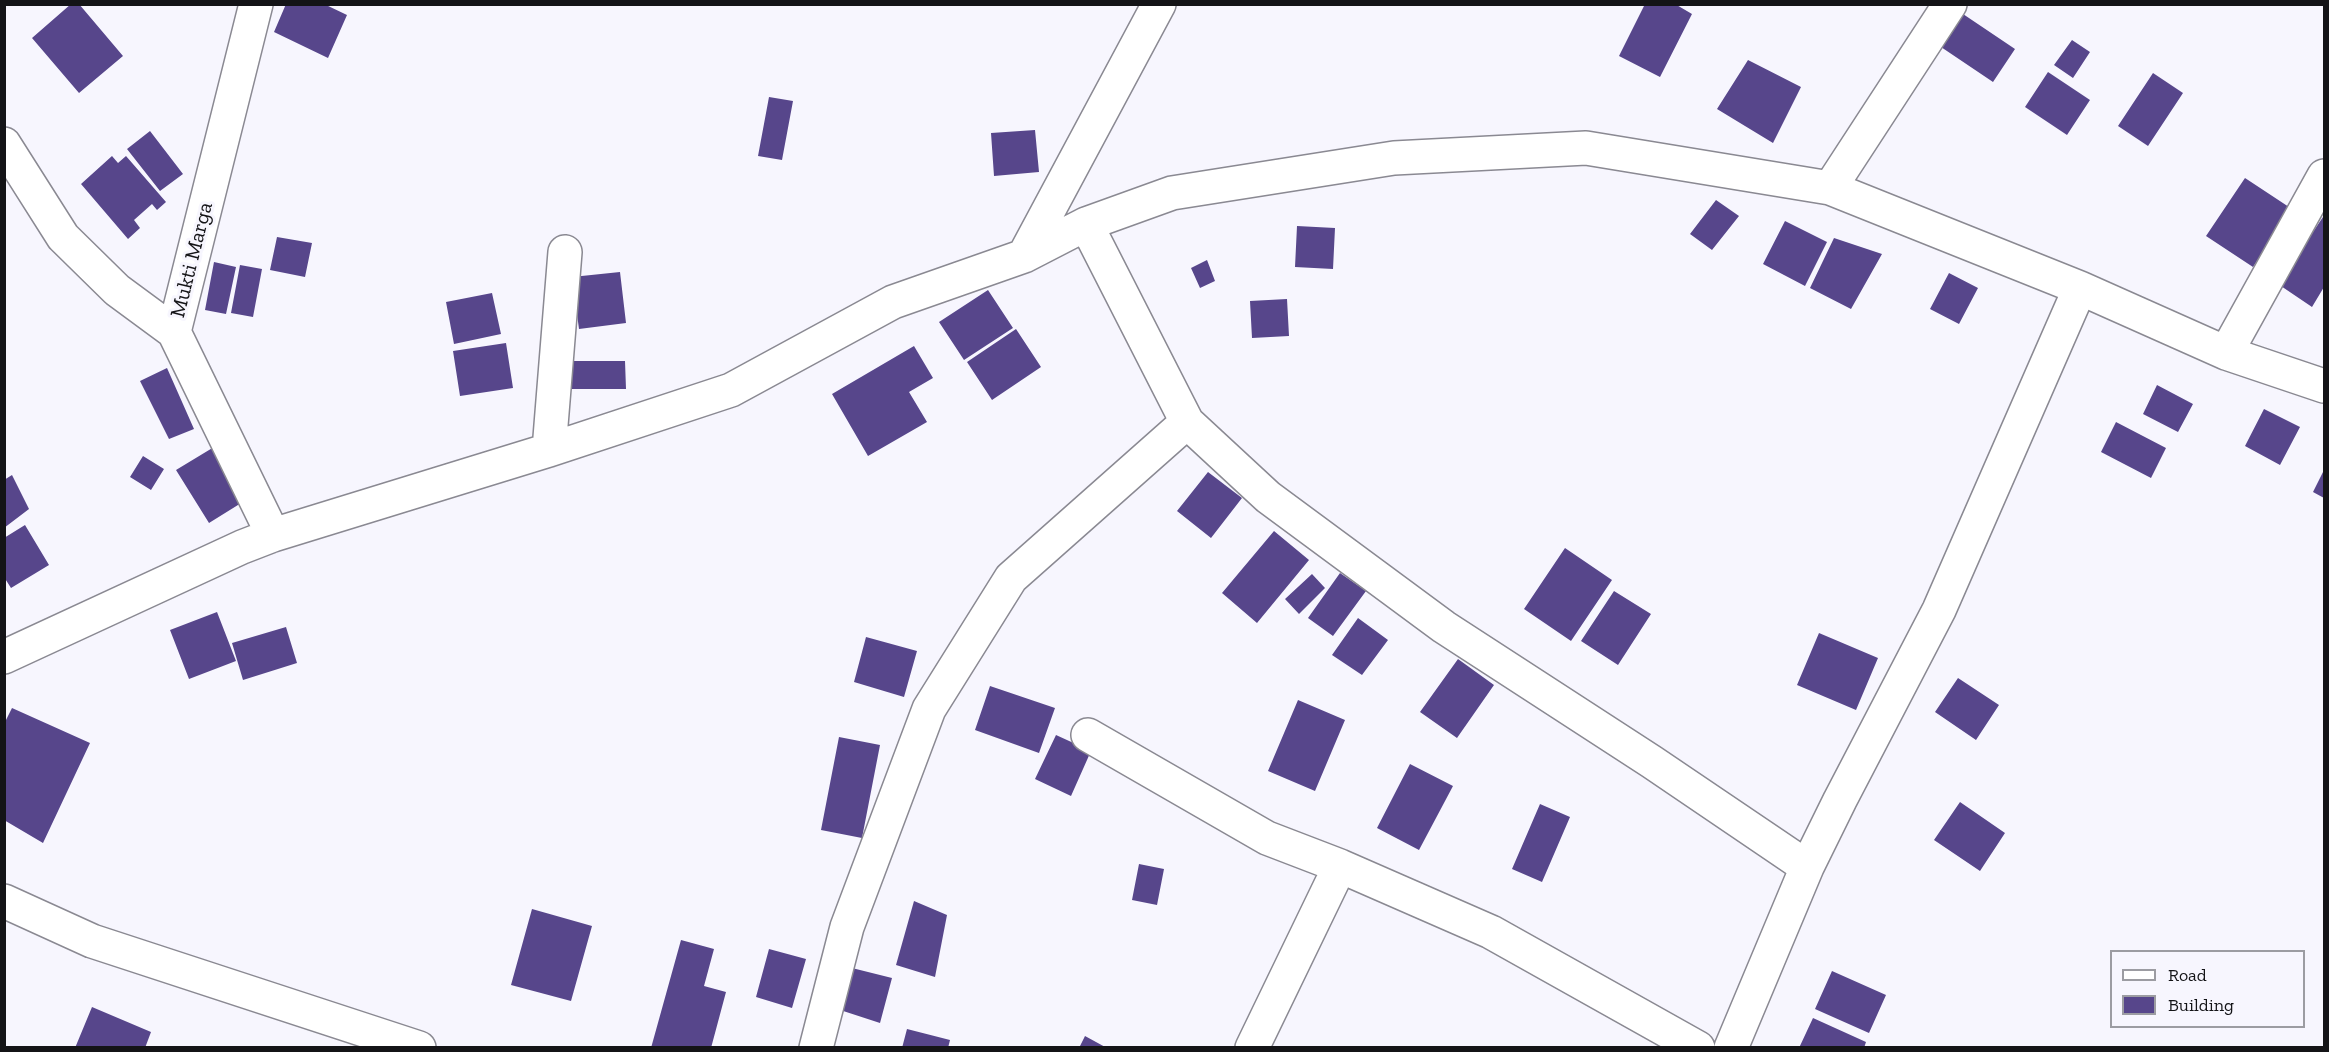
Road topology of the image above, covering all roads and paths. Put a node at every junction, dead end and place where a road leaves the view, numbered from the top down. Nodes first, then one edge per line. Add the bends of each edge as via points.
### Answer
1 (256, 4) edge
2 (1159, 4) edge
3 (1950, 4) edge
4 (4, 144) edge
5 (2325, 176) edge
6 (1830, 188) junction
7 (1086, 224) junction
8 (565, 252) dead end
9 (1024, 256) junction
10 (2080, 288) junction
11 (174, 332) junction
12 (2226, 353) junction
13 (2325, 386) edge
14 (1187, 422) junction
15 (549, 450) junction
16 (273, 535) junction
17 (4, 657) edge
18 (1088, 735) dead end
19 (1340, 866) junction
20 (1807, 867) junction
21 (4, 901) edge
22 (369, 1039) edge
23 (419, 1047) edge
24 (816, 1047) edge
25 (1252, 1047) edge
26 (1698, 1047) edge
27 (1731, 1047) edge

1 - 11 street, Mukti Marga
2 - 9 street
3 - 6 street
4 - 11 street via 63,237 117,290
5 - 12 street
6 - 7 street via 1586,148 1406,157 1172,193
6 - 10 street
7 - 9 street
7 - 14 street
8 - 15 street
9 - 15 street via 893,302 731,390
10 - 12 street
10 - 20 street via 1939,610
11 - 16 street, Mukti Marga
12 - 13 street
14 - 20 street via 1268,497 1444,627
14 - 24 street via 1011,578 929,709 847,927
15 - 16 street
16 - 17 street
18 - 19 street via 1267,838
19 - 25 street
19 - 26 street via 1491,932
20 - 27 street
21 - 22 street via 92,942
22 - 23 street

